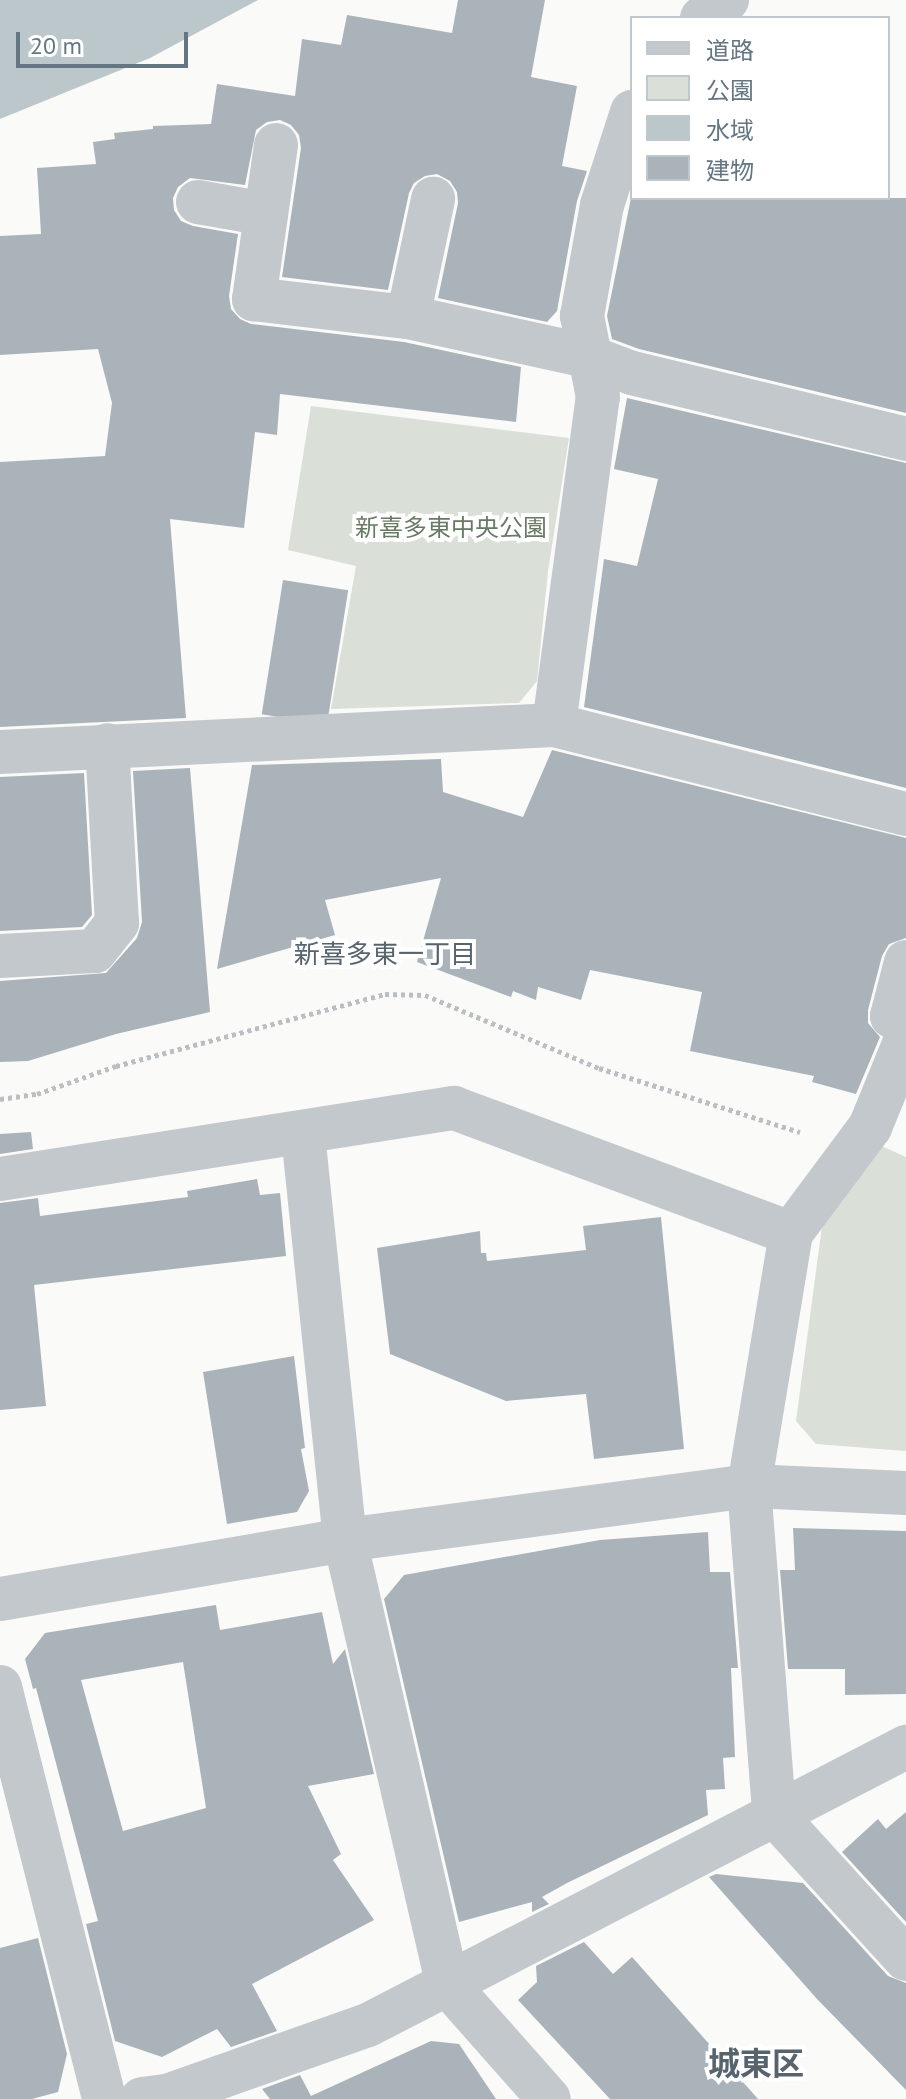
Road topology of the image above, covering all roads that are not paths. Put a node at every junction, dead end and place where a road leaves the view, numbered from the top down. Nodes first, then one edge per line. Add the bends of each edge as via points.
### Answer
1 (727, 0) edge
2 (705, 16) edge
3 (630, 118) edge
4 (276, 145) dead end
5 (433, 199) dead end
6 (198, 202) dead end
7 (266, 214) junction
8 (408, 317) junction
9 (587, 356) junction
10 (906, 439) edge
11 (554, 725) junction
12 (107, 745) junction
13 (0, 752) edge
14 (906, 814) edge
15 (0, 956) edge
16 (906, 962) edge
17 (906, 1021) edge
18 (906, 1039) edge
19 (303, 1134) junction
20 (0, 1179) edge
21 (791, 1233) junction
22 (749, 1486) junction
23 (906, 1493) edge
24 (345, 1540) junction
25 (0, 1599) edge
26 (0, 1687) edge
27 (906, 1747) edge
28 (774, 1814) junction
29 (906, 1959) edge
30 (448, 1985) junction
31 (104, 2099) edge
32 (142, 2099) edge
33 (549, 2099) edge

1 - 2 street
3 - 9 street via 602,205 582,316
4 - 7 street
5 - 8 street
6 - 7 street
7 - 8 street via 254,299
8 - 9 street
9 - 10 street via 632,373
9 - 11 street via 598,397
11 - 12 street
11 - 14 street
12 - 13 street
12 - 15 street via 117,923 95,951
16 - 17 street via 892,1016
18 - 21 street via 870,1127
19 - 20 street
19 - 21 street via 454,1108
19 - 24 street
21 - 22 street
22 - 23 street
22 - 24 street
22 - 28 street
24 - 25 street
24 - 30 street
26 - 31 street
27 - 28 street
28 - 29 street
28 - 30 street
30 - 32 street via 368,2025 167,2096
30 - 33 street

